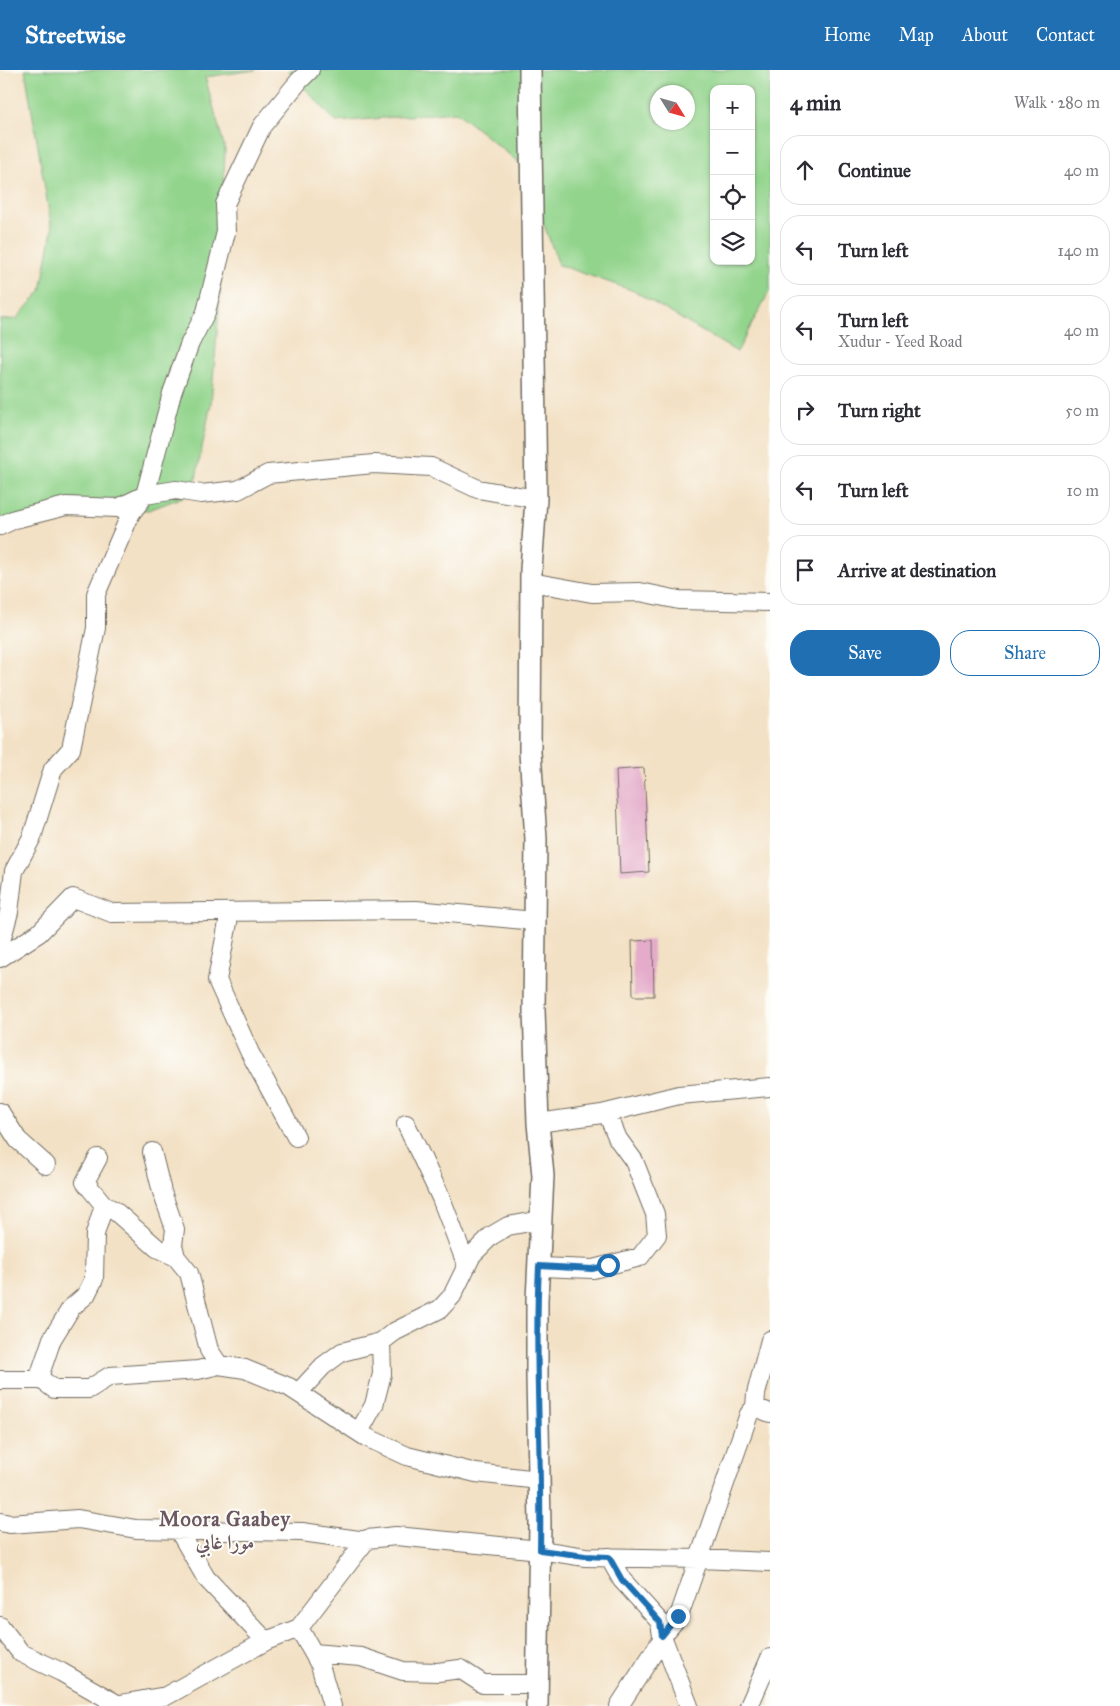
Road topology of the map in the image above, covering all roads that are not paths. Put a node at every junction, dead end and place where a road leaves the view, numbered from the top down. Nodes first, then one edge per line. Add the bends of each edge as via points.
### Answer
1 (310, 70) edge
2 (530, 70) edge
3 (145, 495) junction
4 (536, 499) junction
5 (0, 526) edge
6 (531, 582) junction
7 (770, 602) edge
8 (230, 912) junction
9 (535, 921) junction
10 (0, 945) edge
11 (0, 958) edge
12 (770, 1086) edge
13 (0, 1112) edge
14 (607, 1113) junction
15 (538, 1123) junction
16 (406, 1124) dead end
17 (296, 1137) dead end
18 (152, 1152) dead end
19 (98, 1158) dead end
20 (46, 1165) dead end
21 (104, 1205) junction
22 (541, 1220) junction
23 (176, 1257) junction
24 (467, 1266) junction
25 (539, 1266) junction
26 (770, 1340) edge
27 (381, 1342) junction
28 (219, 1364) junction
29 (0, 1380) edge
30 (38, 1380) junction
31 (298, 1393) junction
32 (763, 1410) edge
33 (359, 1432) junction
34 (539, 1480) junction
35 (0, 1522) edge
36 (179, 1531) junction
37 (366, 1541) junction
38 (540, 1550) junction
39 (609, 1557) junction
40 (699, 1559) junction
41 (770, 1562) edge
42 (0, 1626) edge
43 (299, 1628) junction
44 (662, 1637) junction
45 (266, 1641) junction
46 (313, 1653) junction
47 (770, 1658) edge
48 (537, 1684) junction
49 (166, 1703) edge
50 (113, 1705) edge
51 (332, 1706) edge
52 (537, 1706) edge
53 (619, 1706) edge
54 (689, 1706) edge
55 (749, 1706) edge

1 - 3 street via 262,126 225,204 226,232 206,312 190,343 172,393
2 - 4 main road
3 - 4 street via 176,490 201,494 238,490 268,474 374,464 431,467 478,489
3 - 5 street via 118,508 66,506
3 - 10 street via 131,513 96,594 96,628 71,749 53,769 32,837 14,870 9,912
4 - 6 main road
6 - 7 street via 592,593 640,592 680,600
6 - 9 main road via 530,752 536,839
8 - 9 street via 416,910
8 - 11 street via 112,913 72,898 39,933
8 - 17 street via 217,980 250,1053
9 - 15 main road
12 - 14 street via 679,1095
13 - 20 street via 18,1140
14 - 15 street
14 - 25 street via 618,1139 634,1162 655,1214 657,1235 640,1257 592,1269
15 - 22 main road via 544,1176
16 - 24 street via 441,1198
18 - 23 street via 175,1229 173,1245
19 - 21 street via 85,1182
21 - 23 street via 116,1211 157,1248
21 - 30 street via 95,1234 94,1279 86,1295 71,1308 52,1339
22 - 24 street via 508,1226 491,1236 472,1255
22 - 25 main road
23 - 28 street via 189,1273 208,1350
24 - 27 street via 452,1296 440,1309
25 - 34 main road
26 - 32 street via 756,1394
27 - 31 street via 342,1352 323,1366
27 - 33 street via 382,1374 374,1405
28 - 30 street via 198,1370 110,1376 89,1389 54,1389
28 - 31 street via 244,1369
29 - 30 street
31 - 33 street
32 - 40 street via 749,1414
33 - 34 street via 408,1456 476,1472
34 - 38 main road
35 - 36 street via 78,1519 136,1529
36 - 37 street via 302,1532
36 - 45 street via 206,1578
37 - 38 street via 396,1536
37 - 43 street
38 - 39 street
38 - 48 main road
39 - 40 street
39 - 44 street via 622,1580 660,1622
40 - 41 street
40 - 44 street via 678,1616
42 - 50 street via 21,1653 61,1672
43 - 45 street
43 - 46 street
44 - 53 street
44 - 54 street
45 - 49 street
46 - 48 street via 362,1657 403,1671 460,1669 483,1684
46 - 51 street via 320,1665
47 - 55 street
48 - 52 main road
49 - 50 street

